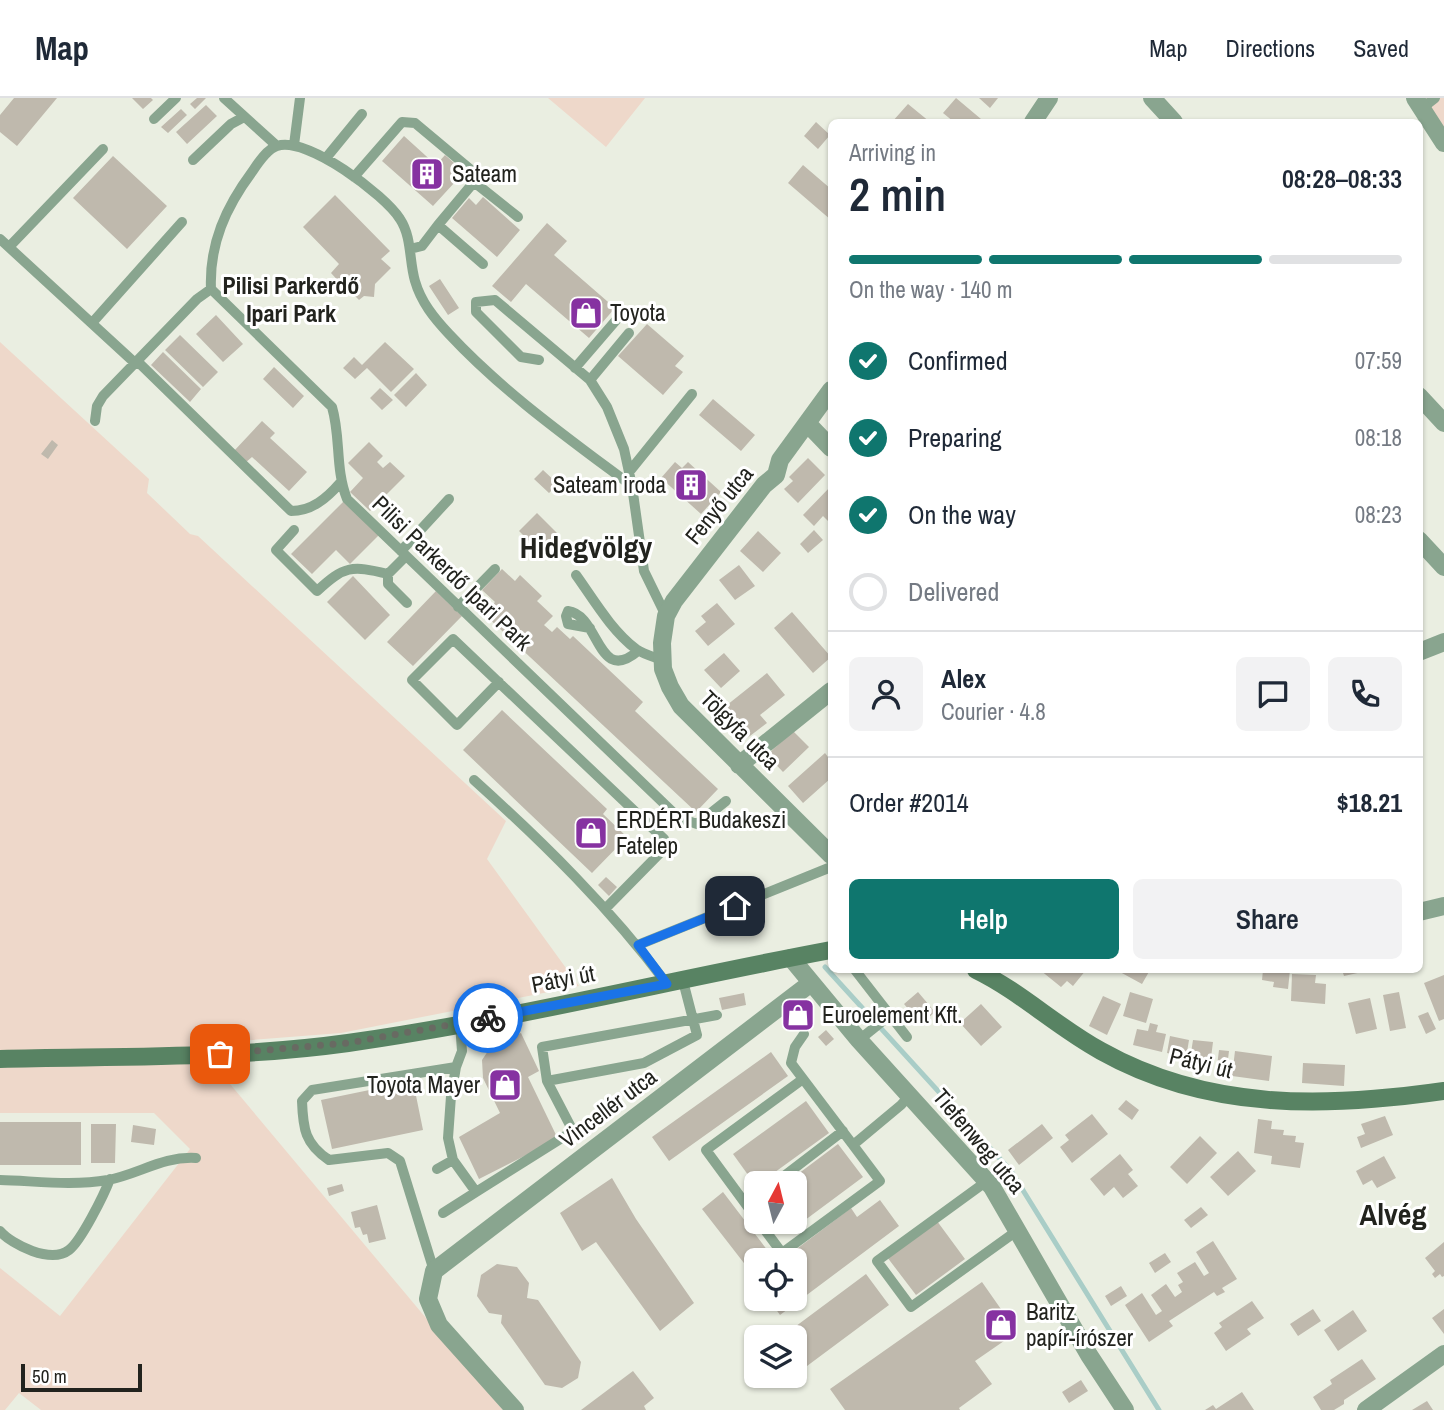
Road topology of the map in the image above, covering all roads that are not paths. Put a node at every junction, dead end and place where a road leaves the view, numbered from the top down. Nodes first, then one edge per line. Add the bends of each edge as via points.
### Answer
1 (176, 98) edge
2 (224, 98) edge
3 (300, 98) edge
4 (1049, 98) edge
5 (1152, 98) edge
6 (1424, 102) edge
7 (362, 114) dead end
8 (244, 117) junction
9 (153, 119) dead end
10 (1038, 119) edge
11 (1171, 119) edge
12 (1444, 143) edge
13 (293, 145) junction
14 (277, 146) junction
15 (103, 149) dead end
16 (326, 158) junction
17 (192, 160) dead end
18 (470, 169) dead end
19 (354, 177) junction
20 (518, 217) dead end
21 (182, 222) dead end
22 (438, 225) junction
23 (0, 239) edge
24 (9, 247) junction
25 (410, 250) junction
26 (483, 264) dead end
27 (211, 289) junction
28 (618, 318) dead end
29 (92, 323) junction
30 (629, 333) dead end
31 (539, 360) dead end
32 (136, 362) junction
33 (575, 368) junction
34 (590, 380) junction
35 (692, 394) dead end
36 (828, 394) edge
37 (1423, 400) edge
38 (95, 421) dead end
39 (807, 422) junction
40 (1444, 424) edge
41 (828, 445) edge
42 (629, 472) junction
43 (340, 483) junction
44 (632, 486) junction
45 (449, 499) dead end
46 (294, 530) dead end
47 (1423, 544) edge
48 (403, 553) junction
49 (1444, 567) edge
50 (495, 569) dead end
51 (388, 574) junction
52 (576, 575) dead end
53 (407, 603) dead end
54 (458, 607) junction
55 (666, 616) junction
56 (590, 628) dead end
57 (1444, 642) edge
58 (1423, 650) edge
59 (638, 651) junction
60 (662, 660) junction
61 (499, 682) junction
62 (828, 693) edge
63 (739, 765) junction
64 (474, 780) dead end
65 (726, 801) dead end
66 (828, 852) edge
67 (828, 868) edge
68 (1444, 906) edge
69 (606, 908) junction
70 (1423, 911) edge
71 (638, 945) junction
72 (828, 951) edge
73 (790, 958) junction
74 (857, 973) edge
75 (982, 973) edge
76 (675, 982) junction
77 (811, 983) junction
78 (717, 1014) dead end
79 (890, 1015) junction
80 (692, 1019) junction
81 (460, 1024) junction
82 (804, 1034) dead end
83 (907, 1037) dead end
84 (859, 1040) junction
85 (0, 1059) edge
86 (456, 1067) junction
87 (803, 1079) junction
88 (547, 1081) junction
89 (1444, 1091) edge
90 (909, 1096) junction
91 (843, 1131) junction
92 (853, 1145) junction
93 (196, 1158) dead end
94 (453, 1160) junction
95 (438, 1168) dead end
96 (791, 1171) edge
97 (0, 1180) edge
98 (110, 1180) junction
99 (987, 1181) junction
100 (476, 1192) junction
101 (744, 1202) edge
102 (443, 1213) dead end
103 (1018, 1230) junction
104 (0, 1231) edge
105 (768, 1234) edge
106 (434, 1271) junction
107 (1444, 1354) edge
108 (515, 1410) edge
109 (1125, 1410) edge
110 (1366, 1410) edge

1 - 9 lane
2 - 8 lane
3 - 13 lane
4 - 10 street
5 - 11 street
6 - 12 street
7 - 16 lane
8 - 14 lane
8 - 17 lane
13 - 14 lane
13 - 16 lane
14 - 27 lane via 262,157 232,201 215,238
15 - 24 lane
16 - 19 lane
18 - 19 lane via 415,122 402,122
19 - 25 lane via 400,219
20 - 22 lane via 474,181
21 - 29 lane
22 - 25 lane via 422,246
22 - 26 lane
23 - 24 lane
24 - 29 lane
25 - 44 lane via 424,302 459,345 509,393
27 - 32 lane
27 - 43 lane via 332,407
28 - 33 lane
29 - 32 lane
30 - 34 lane
31 - 33 lane via 521,357 476,312 475,302 495,300
32 - 38 lane via 103,396
32 - 43 lane via 291,510 304,511
33 - 34 lane
34 - 42 lane via 607,407
35 - 42 lane
36 - 39 street, Fenyő utca
37 - 40 street
39 - 41 street
39 - 55 street, Fenyő utca via 780,460 776,475
42 - 44 lane
43 - 48 lane, Pilisi Parkerdő Ipari Park via 346,499
44 - 55 lane via 644,571
45 - 48 lane
46 - 51 lane via 276,550 317,591 337,573 354,568
47 - 49 street
48 - 51 lane
48 - 54 lane, Pilisi Parkerdő Ipari Park
50 - 54 lane
51 - 53 lane via 388,584
52 - 59 lane via 603,614
54 - 65 lane, Pilisi Parkerdő Ipari Park via 679,818 697,824
55 - 60 street, Tölgyfa utca
56 - 59 lane via 607,657 617,662
57 - 58 street
59 - 60 lane
60 - 63 street, Tölgyfa utca via 666,680 681,706
61 - 61 lane via 453,639 412,681 457,725
61 - 69 lane via 664,839 662,851
62 - 63 street
63 - 66 street, Tölgyfa utca
64 - 69 lane
67 - 71 lane
68 - 70 street
69 - 71 lane
71 - 76 lane
72 - 73 main road, Pátyi út
73 - 76 main road, Pátyi út
73 - 77 street, Tiefenweg utca
74 - 79 lane
75 - 89 main road, Pátyi út via 1100,1051 1149,1074 1226,1097 1291,1102 1398,1098
76 - 80 lane
76 - 81 main road, Pátyi út
77 - 84 street, Tiefenweg utca
77 - 106 street, Vincellér utca
78 - 80 lane
79 - 83 lane
79 - 84 lane
80 - 88 lane via 697,1035 644,1063
80 - 88 lane via 542,1047
81 - 85 main road, Pátyi út via 348,1043 220,1054
81 - 86 lane via 462,1051
82 - 87 lane via 791,1063
84 - 90 street, Tiefenweg utca
86 - 94 lane via 448,1139
86 - 106 lane via 312,1090 302,1101 314,1149 329,1160 388,1153 400,1161
87 - 91 lane
87 - 101 lane via 706,1150
88 - 100 lane via 573,1131
90 - 92 lane
90 - 99 street, Tiefenweg utca
91 - 92 lane
91 - 96 lane
92 - 105 lane via 880,1181 782,1253
93 - 98 lane via 166,1160
94 - 95 lane
94 - 100 lane
97 - 98 lane via 71,1184
98 - 104 lane via 69,1251 30,1251
99 - 103 street, Tiefenweg utca
99 - 103 lane via 877,1261 911,1307
100 - 102 lane
103 - 109 street, Tiefenweg utca
106 - 108 street via 428,1299 439,1325
107 - 110 street

